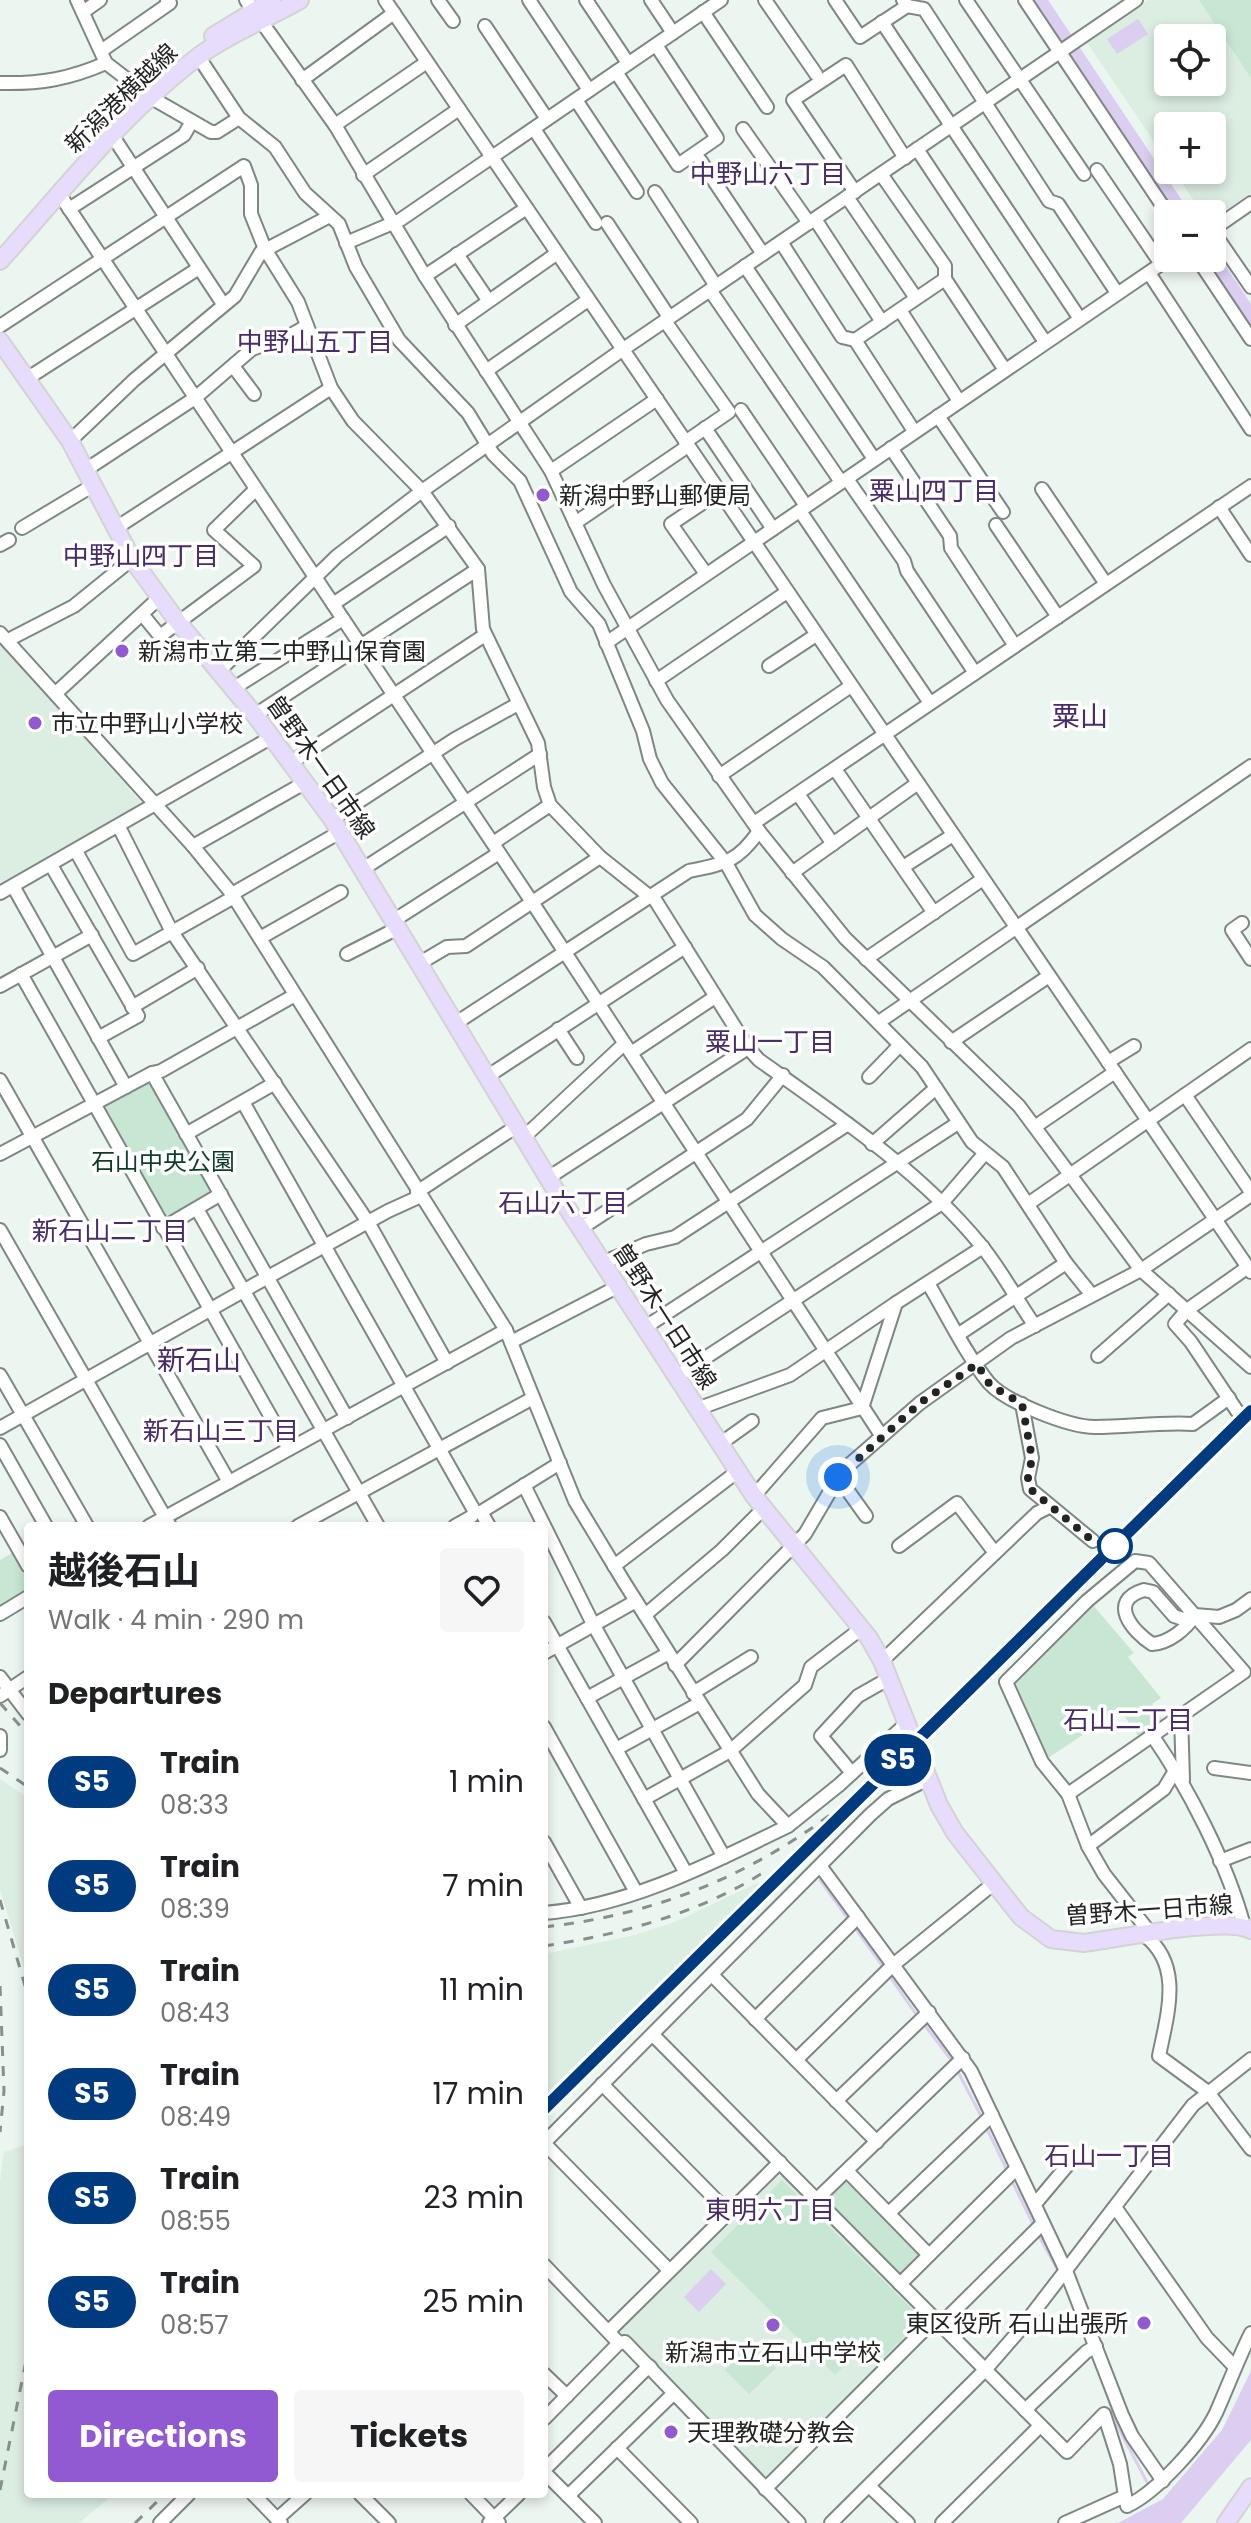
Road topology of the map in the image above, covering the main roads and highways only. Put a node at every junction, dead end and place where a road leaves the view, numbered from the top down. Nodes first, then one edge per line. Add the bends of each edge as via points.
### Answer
1 (272, 0) edge
2 (300, 0) edge
3 (254, 11) edge
4 (145, 94) junction
5 (0, 248) edge
6 (0, 261) edge
7 (0, 341) edge
8 (1247, 1928) edge
9 (1251, 2487) edge
10 (1226, 2523) edge

1 - 3 main road, 新潟港横越線
2 - 3 main road, 新潟港横越線
3 - 4 main road, 新潟港横越線
3 - 4 main road, 新潟港横越線 via 193,47
4 - 5 main road, 新潟港横越線
4 - 6 main road, 新潟港横越線 via 64,202
7 - 8 main road, 曽野木一日市線 via 70,441 132,559 159,598 292,762 336,825 548,1178 738,1471 862,1628 882,1661 946,1819 993,1884 1021,1917 1051,1939 1084,1943 1207,1925
9 - 10 main road

